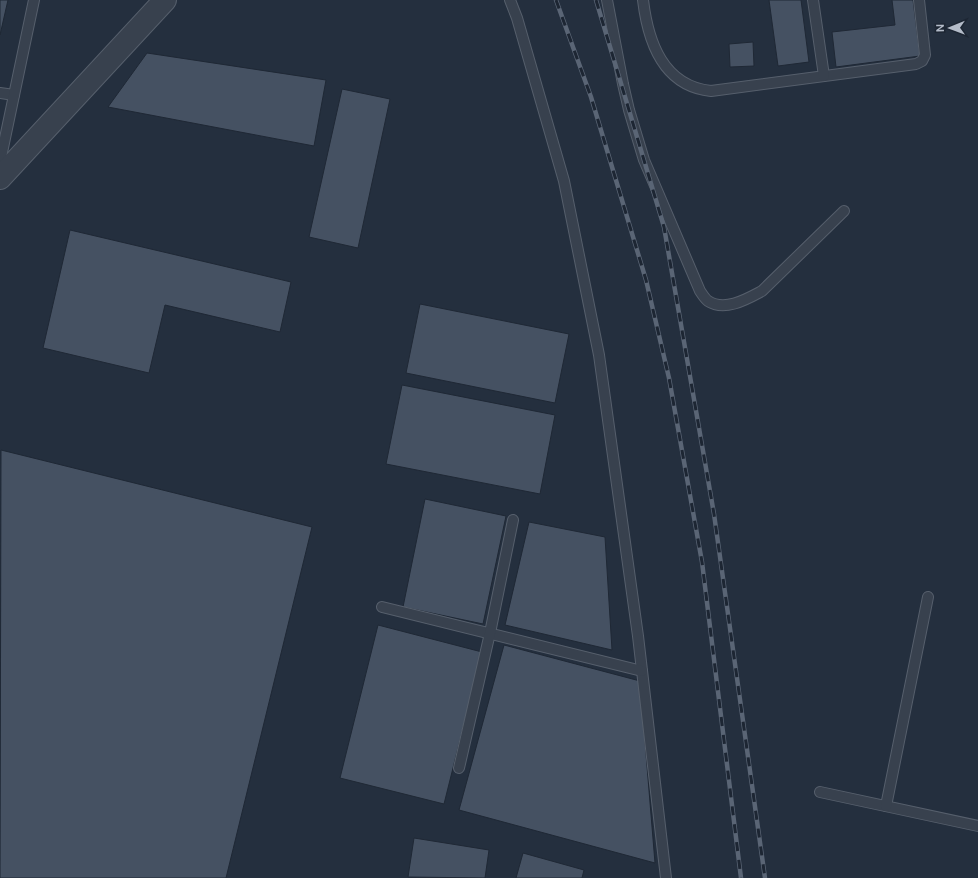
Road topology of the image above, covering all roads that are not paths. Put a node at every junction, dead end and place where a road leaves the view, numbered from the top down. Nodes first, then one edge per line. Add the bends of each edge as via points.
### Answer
1 (34, 0) edge
2 (164, 0) edge
3 (510, 0) edge
4 (607, 0) edge
5 (643, 0) edge
6 (813, 0) edge
7 (919, 0) edge
8 (824, 76) junction
9 (0, 93) edge
10 (14, 95) junction
11 (0, 162) edge
12 (0, 178) edge
13 (844, 211) dead end
14 (513, 520) dead end
15 (928, 596) dead end
16 (382, 607) dead end
17 (490, 633) junction
18 (642, 671) junction
19 (459, 768) dead end
20 (820, 792) dead end
21 (886, 806) junction
22 (978, 826) edge
23 (666, 878) edge

1 - 10 lane
2 - 12 street
3 - 18 lane via 564,181 599,355
4 - 13 lane via 622,84 644,160 700,291 707,300 719,305 733,304 762,291
5 - 8 lane via 645,20 664,67 681,81 700,90 711,91
6 - 8 lane
7 - 8 lane via 925,44 922,61 916,64
9 - 10 lane
10 - 11 lane
14 - 17 lane
15 - 21 lane
16 - 17 lane
17 - 18 lane
17 - 19 lane
18 - 23 lane
20 - 21 lane
21 - 22 lane

